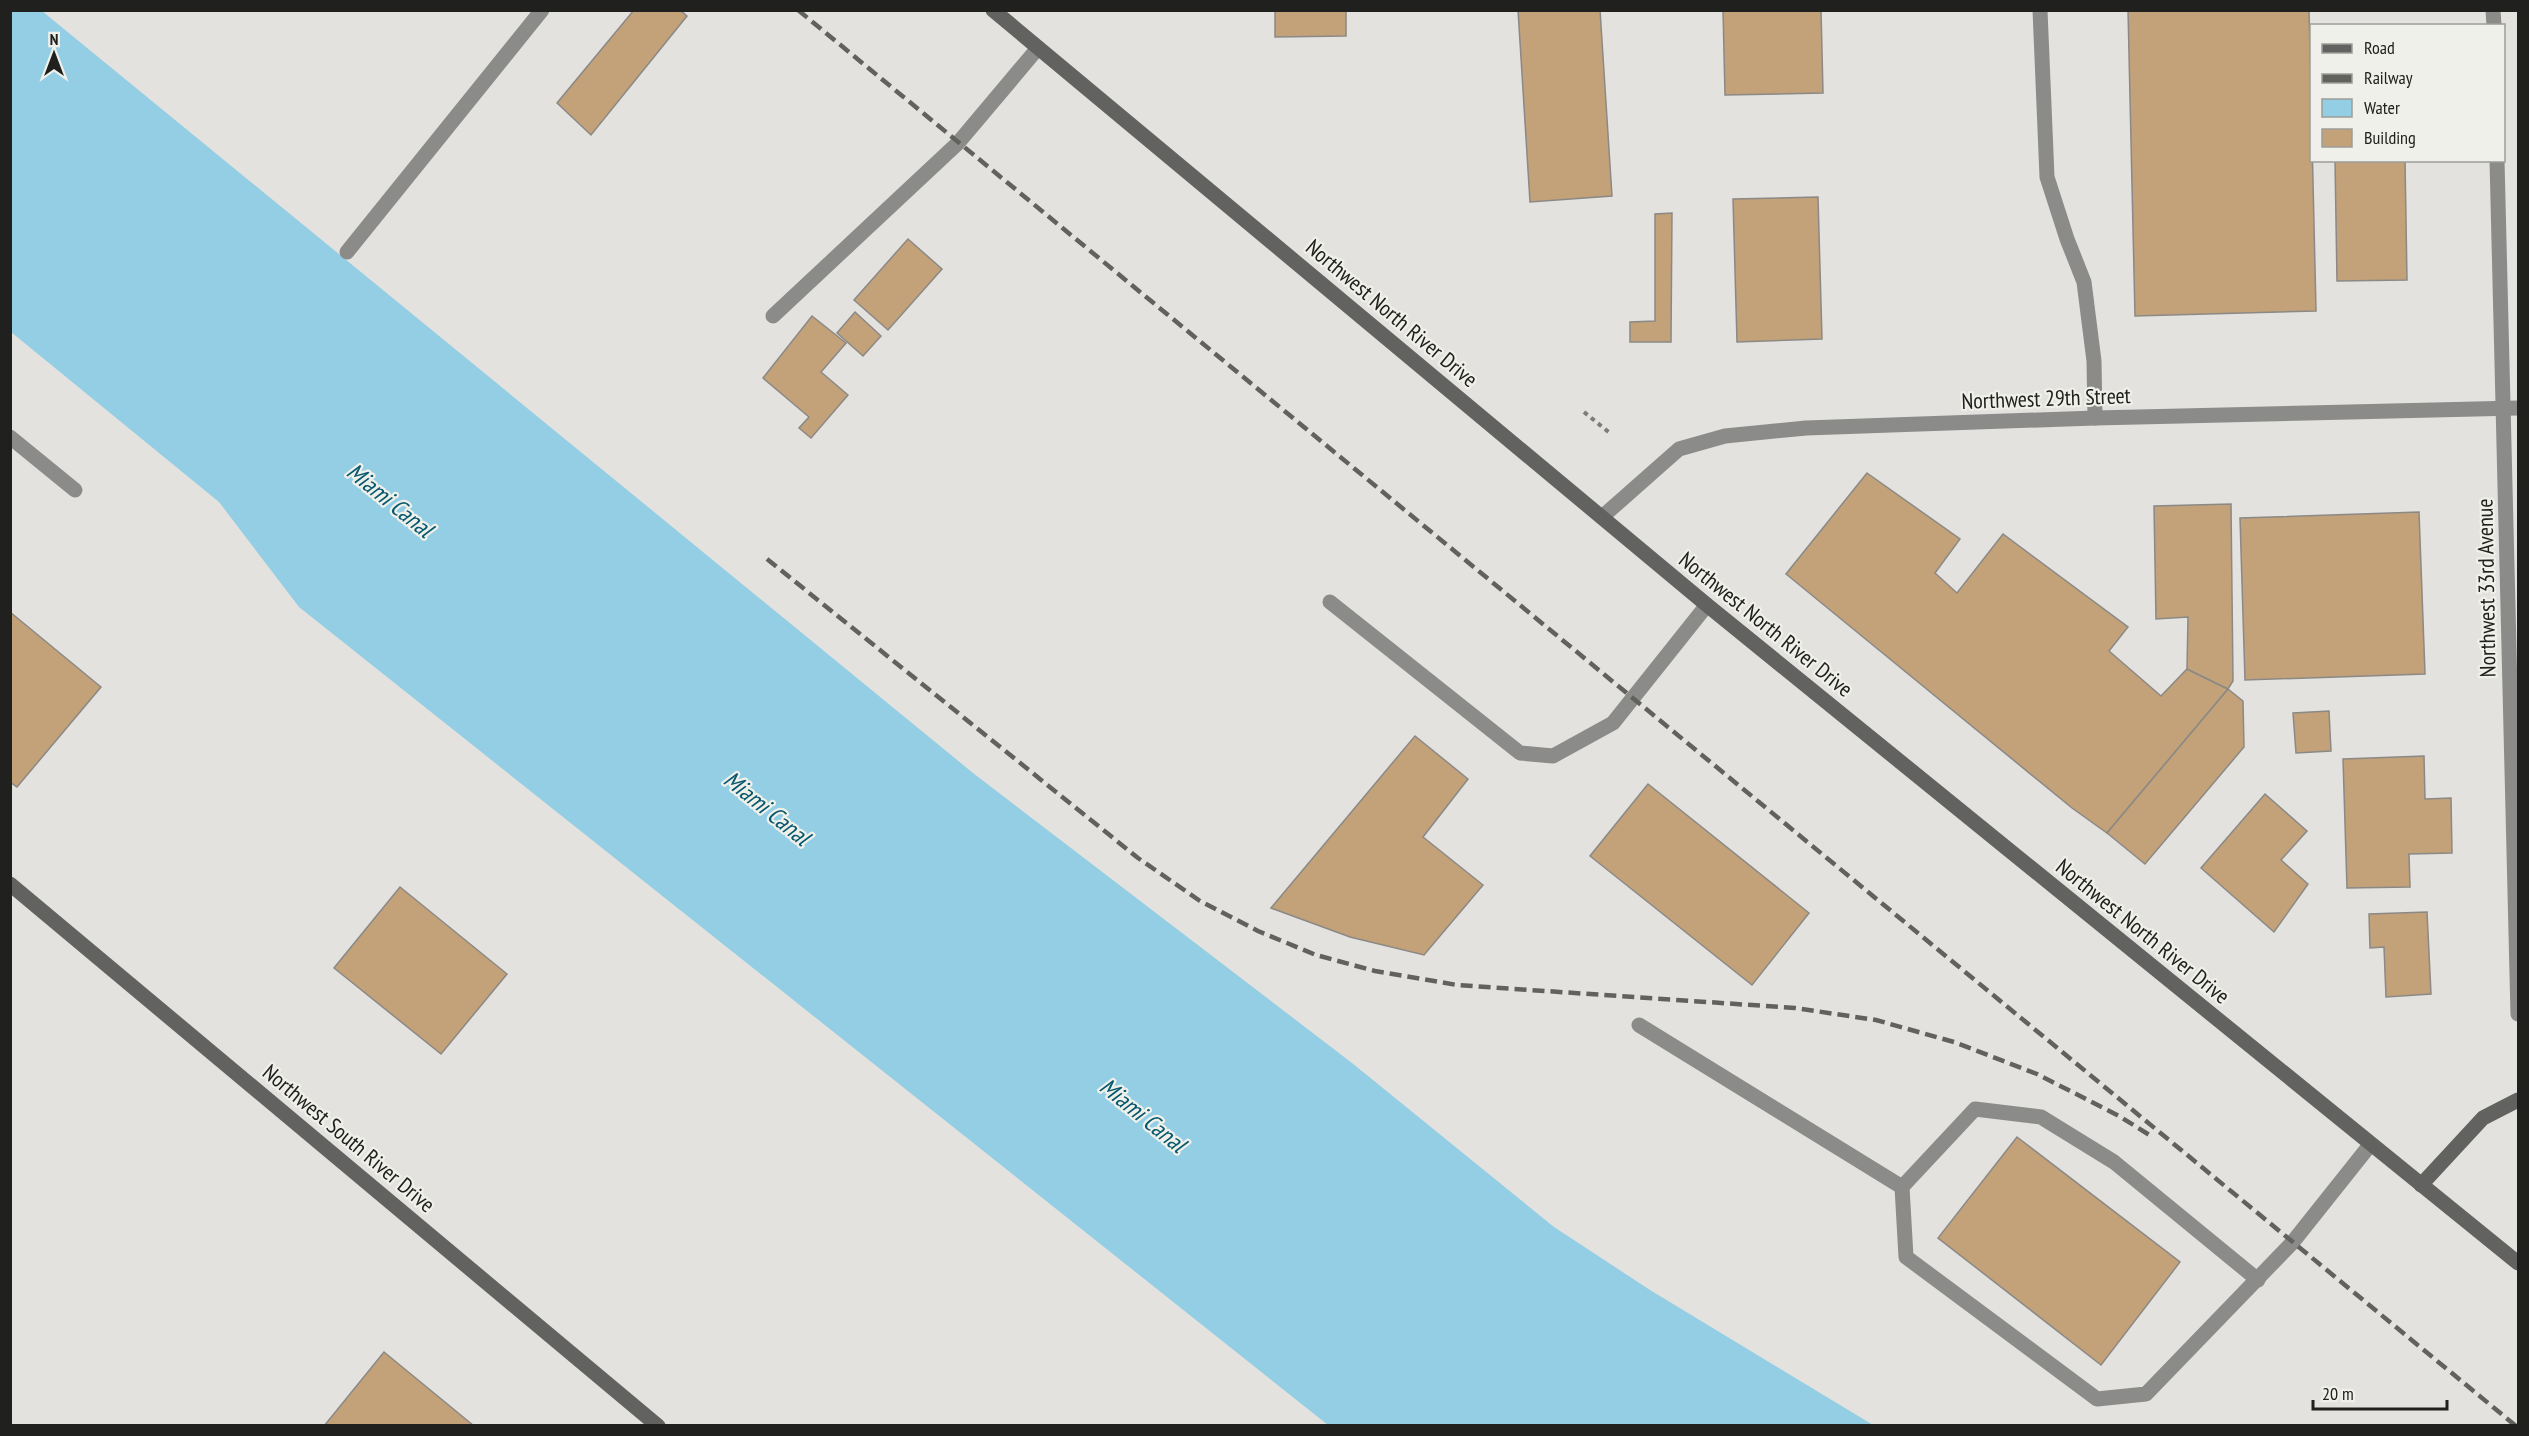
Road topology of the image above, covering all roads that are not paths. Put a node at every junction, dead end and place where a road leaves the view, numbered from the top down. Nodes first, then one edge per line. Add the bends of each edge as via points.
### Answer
1 (542, 10) edge
2 (993, 10) edge
3 (2040, 10) edge
4 (1038, 48) junction
5 (2497, 162) edge
6 (347, 252) dead end
7 (773, 316) dead end
8 (2511, 408) edge
9 (2095, 418) junction
10 (10, 437) edge
11 (75, 490) dead end
12 (1602, 517) junction
13 (1330, 602) dead end
14 (1707, 605) junction
15 (10, 884) edge
16 (2518, 1014) edge
17 (1639, 1024) dead end
18 (2518, 1100) edge
19 (2370, 1145) junction
20 (2421, 1185) junction
21 (1902, 1187) junction
22 (2518, 1263) edge
23 (2258, 1280) junction
24 (658, 1425) edge

1 - 6 street
2 - 4 main road, Northwest North River Drive
3 - 9 street via 2047,177 2084,282 2094,361
4 - 7 street via 958,143
4 - 12 main road, Northwest North River Drive
5 - 8 street, Northwest 33rd Avenue
8 - 9 street, Northwest 29th Street
8 - 16 street, Northwest 33rd Avenue
9 - 12 street, Northwest 29th Street via 1806,429 1725,436 1679,449
10 - 11 street
12 - 14 main road, Northwest North River Drive
13 - 14 street via 1520,753 1553,756 1613,723
14 - 19 main road, Northwest North River Drive
15 - 24 main road, Northwest South River Drive
17 - 21 street
18 - 20 main road via 2484,1118
19 - 20 main road, Northwest North River Drive
19 - 23 street
20 - 22 main road, Northwest North River Drive
21 - 23 street via 1975,1109 2041,1117 2114,1162
21 - 23 street via 1906,1257 2097,1399 2146,1394

